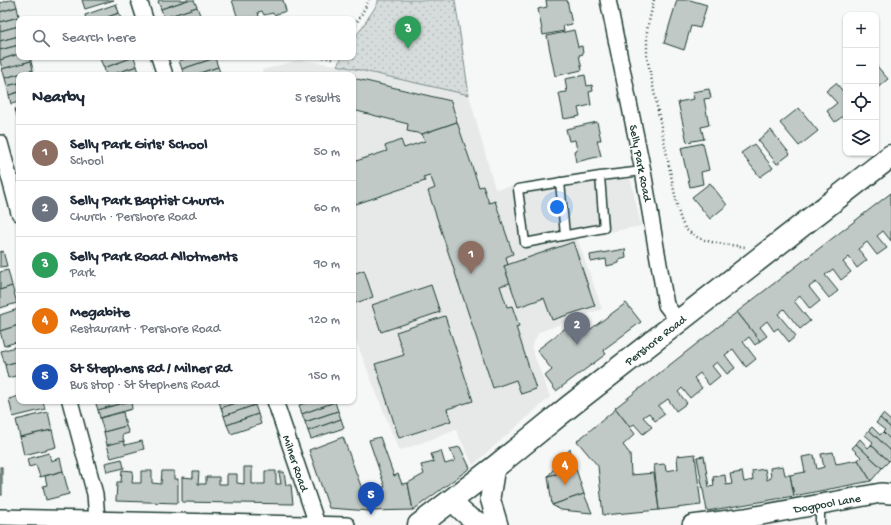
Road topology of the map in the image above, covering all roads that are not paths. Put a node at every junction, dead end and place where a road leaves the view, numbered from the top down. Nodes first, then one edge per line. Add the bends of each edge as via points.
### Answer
1 (139, 0) edge
2 (611, 2) edge
3 (144, 16) edge
4 (160, 60) edge
5 (164, 72) edge
6 (0, 144) edge
7 (891, 156) edge
8 (643, 171) junction
9 (600, 176) junction
10 (560, 182) junction
11 (16, 202) edge
12 (565, 235) junction
13 (679, 322) junction
14 (71, 404) edge
15 (276, 404) edge
16 (495, 467) junction
17 (888, 490) edge
18 (452, 500) junction
19 (820, 504) junction
20 (0, 517) edge
21 (97, 520) junction
22 (208, 524) edge
23 (316, 524) edge
24 (347, 525) edge
25 (417, 525) edge
26 (490, 525) edge
27 (498, 525) edge
28 (692, 525) edge
29 (820, 525) edge

1 - 3 street
2 - 8 street, Selly Park Road
4 - 5 street
6 - 11 street
7 - 13 main road, Pershore Road
8 - 9 lane
8 - 13 street, Selly Park Road via 666,305
9 - 10 lane
9 - 12 lane via 604,228
10 - 12 lane
10 - 12 lane via 518,189 525,243
13 - 16 main road, Pershore Road
14 - 21 street via 96,494
15 - 23 street, Milner Road
16 - 18 main road, Pershore Road
16 - 27 street via 490,498
17 - 19 street, Dogpool Lane
18 - 25 main road, Pershore Road
18 - 26 street via 462,513 477,522
19 - 28 street, Dogpool Lane
19 - 29 lane
20 - 21 street
21 - 22 street
22 - 23 street
23 - 24 street

